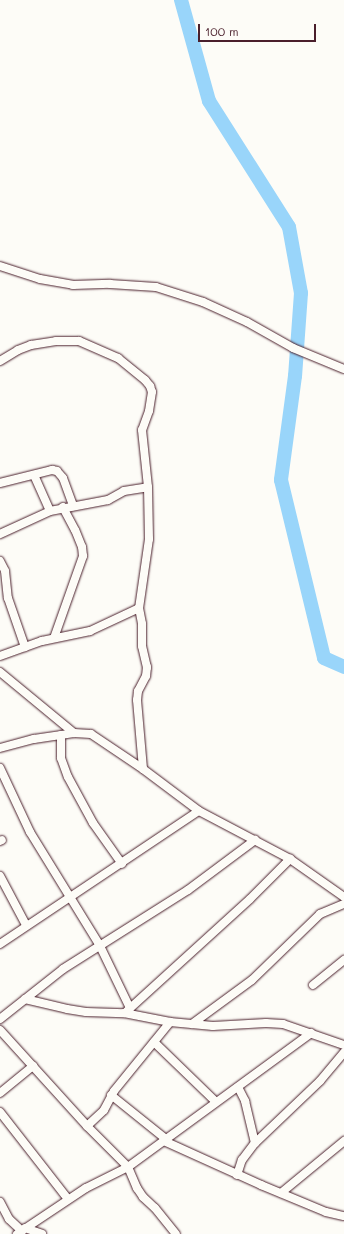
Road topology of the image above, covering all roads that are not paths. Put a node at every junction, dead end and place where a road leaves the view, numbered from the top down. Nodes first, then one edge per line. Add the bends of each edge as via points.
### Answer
1 (0, 266) edge
2 (0, 361) edge
3 (344, 368) edge
4 (34, 475) junction
5 (0, 483) edge
6 (148, 487) junction
7 (73, 506) junction
8 (63, 507) junction
9 (50, 511) junction
10 (0, 534) edge
11 (0, 561) edge
12 (139, 608) junction
13 (54, 638) junction
14 (25, 647) junction
15 (0, 656) edge
16 (0, 672) edge
17 (74, 733) junction
18 (61, 735) junction
19 (0, 748) edge
20 (0, 768) edge
21 (143, 769) junction
22 (199, 811) junction
23 (255, 840) junction
24 (290, 859) junction
25 (122, 864) junction
26 (0, 876) edge
27 (344, 897) edge
28 (71, 898) junction
29 (344, 904) edge
30 (26, 925) junction
31 (0, 944) edge
32 (100, 946) junction
33 (344, 960) edge
34 (313, 985) dead end
35 (25, 999) junction
36 (127, 1010) junction
37 (0, 1019) edge
38 (170, 1022) junction
39 (192, 1024) junction
40 (0, 1030) edge
41 (311, 1033) junction
42 (344, 1035) edge
43 (154, 1042) junction
44 (341, 1044) edge
45 (344, 1052) edge
46 (33, 1066) junction
47 (238, 1087) junction
48 (0, 1093) edge
49 (111, 1095) junction
50 (215, 1101) junction
51 (0, 1112) edge
52 (87, 1126) junction
53 (165, 1140) junction
54 (344, 1141) edge
55 (255, 1143) junction
56 (128, 1167) junction
57 (236, 1174) junction
58 (281, 1193) junction
59 (68, 1199) junction
60 (0, 1202) edge
61 (344, 1216) edge
62 (21, 1231) edge
63 (42, 1234) edge
64 (176, 1234) edge

1 - 3 street via 40,279 73,285 110,284 156,288 203,302 247,322 293,348
2 - 6 street via 32,345 79,341 110,353 145,380 152,392 142,430
4 - 5 street
4 - 7 street via 52,470 60,473
4 - 9 street
6 - 7 street via 124,491 108,500
6 - 12 street via 149,539
7 - 8 street
8 - 9 street
8 - 13 street via 78,536 83,556
9 - 10 street
11 - 14 street via 5,571 8,598
12 - 13 street via 90,631
12 - 21 street via 142,646 147,667 137,700
13 - 14 street
14 - 15 street
16 - 17 street
17 - 18 street
17 - 21 street via 91,734 99,738
18 - 19 street
18 - 25 street via 61,758 68,777 93,823
20 - 28 street via 30,832
21 - 22 street
22 - 23 street
22 - 25 street
23 - 24 street
23 - 32 street via 188,890
24 - 27 street
24 - 36 street via 250,899
25 - 28 street
26 - 30 street
28 - 30 street
28 - 32 street
29 - 39 street via 320,914 252,980
30 - 31 street
32 - 35 street via 63,969
32 - 36 street
33 - 34 street
35 - 36 street via 86,1012
35 - 37 street
36 - 38 street
38 - 39 street
38 - 43 street
39 - 41 street via 283,1024
40 - 46 street
41 - 44 street
41 - 47 street
42 - 44 street
43 - 49 street
43 - 50 street
45 - 55 street via 320,1081
46 - 48 street
46 - 52 street
47 - 50 street
47 - 55 street via 245,1101
49 - 52 street via 104,1110
49 - 53 street
50 - 53 street
51 - 59 street
52 - 56 street
53 - 56 street
53 - 57 street
54 - 58 street
55 - 57 street via 242,1160
56 - 59 street
56 - 64 street via 143,1197
57 - 58 street
58 - 61 street via 326,1212
59 - 62 street
60 - 62 street via 9,1219
62 - 63 street

